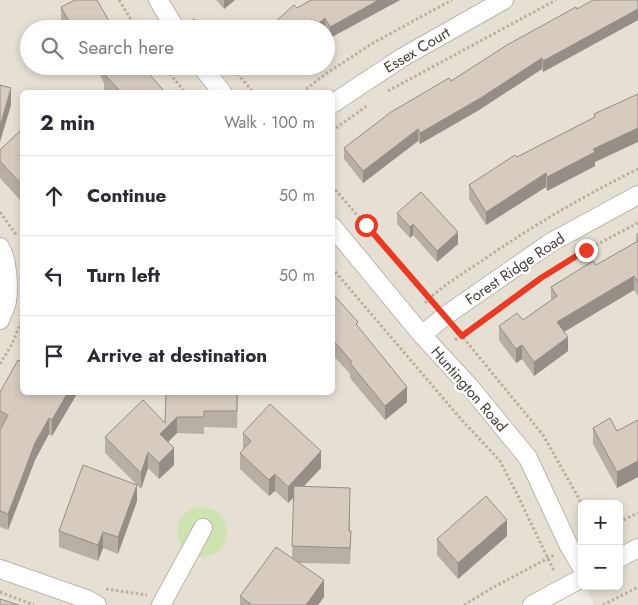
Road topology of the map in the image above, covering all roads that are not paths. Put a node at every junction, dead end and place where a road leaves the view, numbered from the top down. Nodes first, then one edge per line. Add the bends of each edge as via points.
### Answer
1 (158, 0) edge
2 (504, 0) edge
3 (170, 20) edge
4 (208, 75) edge
5 (220, 90) edge
6 (335, 102) edge
7 (638, 195) edge
8 (335, 230) edge
9 (0, 247) edge
10 (0, 320) edge
11 (422, 335) junction
12 (203, 528) dead end
13 (638, 548) edge
14 (623, 556) edge
15 (578, 561) edge
16 (0, 569) edge
17 (578, 580) edge
18 (97, 605) edge
19 (161, 605) edge
20 (532, 605) edge

1 - 3 street
2 - 6 street, Essex Court via 403,56
4 - 5 street
7 - 11 street, Forest Ridge Road via 550,243 444,316
8 - 11 street, Huntington Road
9 - 10 street via 8,277 7,303
11 - 15 street, Huntington Road via 528,458
12 - 19 street
13 - 14 street
16 - 18 street
17 - 20 street

